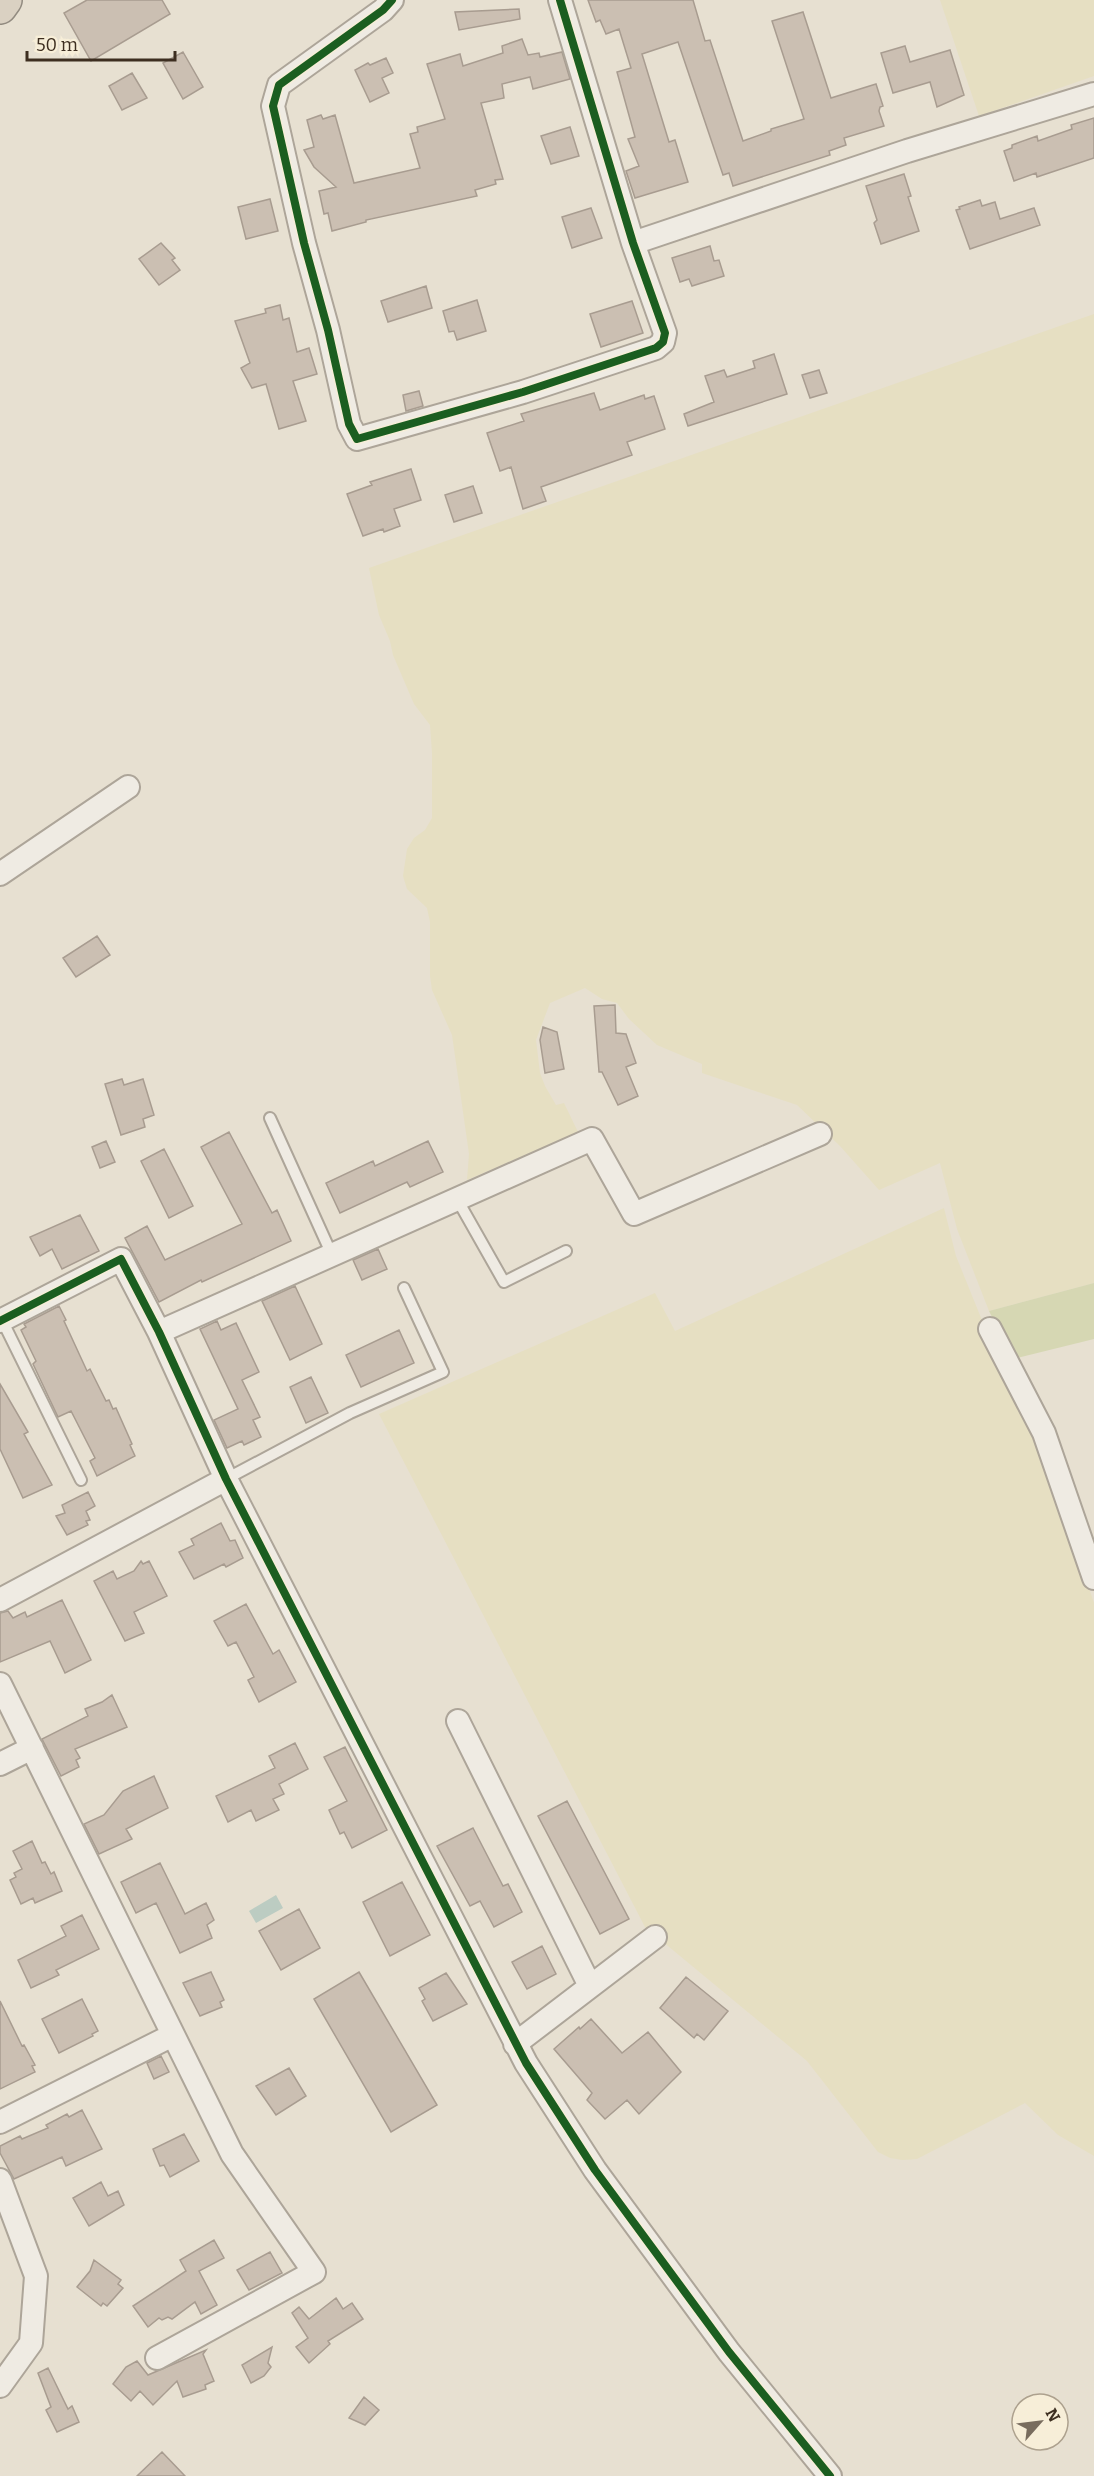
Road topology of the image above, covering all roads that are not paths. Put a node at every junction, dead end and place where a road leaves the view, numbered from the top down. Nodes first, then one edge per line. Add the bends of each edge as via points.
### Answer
1 (5, 0) edge
2 (392, 0) edge
3 (560, 0) edge
4 (0, 7) edge
5 (1094, 94) edge
6 (633, 243) junction
7 (129, 787) dead end
8 (0, 874) edge
9 (270, 1118) dead end
10 (820, 1134) dead end
11 (457, 1199) junction
12 (566, 1251) dead end
13 (332, 1254) junction
14 (405, 1288) dead end
15 (1, 1320) edge
16 (990, 1329) dead end
17 (159, 1332) junction
18 (226, 1479) junction
19 (81, 1480) dead end
20 (1094, 1578) edge
21 (0, 1600) edge
22 (0, 1684) edge
23 (458, 1721) dead end
24 (32, 1748) junction
25 (0, 1764) edge
26 (655, 1937) dead end
27 (590, 1986) junction
28 (173, 2035) junction
29 (514, 2044) junction
30 (0, 2122) edge
31 (0, 2180) edge
32 (157, 2358) dead end
33 (0, 2386) edge
34 (830, 2476) edge

1 - 4 highway
2 - 6 street via 279,85 273,106 349,424 357,439 523,392 656,348 665,333
3 - 6 street
5 - 6 street via 907,151
7 - 8 street
9 - 13 lane
10 - 11 street via 634,1214 592,1139
11 - 12 lane via 504,1282
11 - 13 street
13 - 17 street
14 - 18 lane via 443,1372 350,1413
15 - 17 street via 121,1259
15 - 19 lane
16 - 20 street via 1044,1433
17 - 18 street
18 - 21 street
18 - 29 street
22 - 24 street
23 - 27 street
24 - 25 street
24 - 28 street
26 - 27 street
27 - 29 street
28 - 30 street
28 - 32 street via 232,2154 314,2272
29 - 34 street via 595,2170 729,2352
31 - 33 street via 36,2276 31,2343

